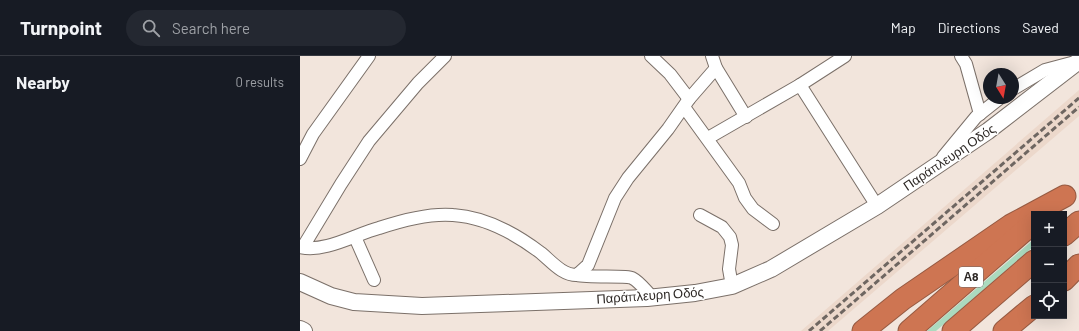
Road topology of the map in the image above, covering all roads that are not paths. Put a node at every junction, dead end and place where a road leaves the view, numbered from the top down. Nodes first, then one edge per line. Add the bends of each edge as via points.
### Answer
1 (369, 56) edge
2 (445, 56) edge
3 (650, 56) edge
4 (712, 56) edge
5 (845, 56) edge
6 (963, 59) edge
7 (1079, 61) edge
8 (716, 68) junction
9 (800, 85) junction
10 (1019, 85) edge
11 (686, 103) junction
12 (992, 104) edge
13 (980, 114) junction
14 (746, 117) junction
15 (708, 138) junction
16 (300, 159) edge
17 (935, 167) junction
18 (1072, 190) edge
19 (877, 206) junction
20 (1048, 211) edge
21 (700, 216) dead end
22 (1079, 222) edge
23 (773, 224) dead end
24 (1031, 226) edge
25 (1067, 232) edge
26 (355, 238) junction
27 (302, 247) edge
28 (1031, 264) edge
29 (1079, 265) edge
30 (577, 275) junction
31 (1067, 277) edge
32 (374, 280) dead end
33 (300, 282) edge
34 (732, 286) junction
35 (652, 297) junction
36 (1031, 308) edge
37 (300, 329) edge
38 (304, 331) edge
39 (863, 331) edge
40 (909, 331) edge
41 (953, 331) edge
42 (1004, 331) edge

1 - 16 street via 325,116
2 - 27 street via 418,83 369,141
3 - 11 street via 670,74
4 - 8 street
5 - 9 street
6 - 13 street
7 - 10 street via 1045,70
7 - 17 main road, Παράπλευρη Οδός via 1009,116
8 - 11 street
8 - 14 street
9 - 14 street
9 - 19 street
11 - 15 street
11 - 30 street via 615,198 588,265
12 - 13 street
13 - 17 street
14 - 15 street
15 - 23 street via 739,183 753,209
17 - 19 main road, Παράπλευρη Οδός
18 - 20 highway
18 - 39 highway via 1011,225 903,299
19 - 34 main road, Παράπλευρη Οδός via 771,269
21 - 34 street via 722,227 730,237 732,245 729,269
22 - 25 highway
24 - 40 highway, Α8
26 - 27 street
26 - 30 street via 377,228 410,219 455,215 500,227 541,253 569,275
26 - 32 street
28 - 41 highway, Α8
29 - 31 highway
30 - 35 street via 597,278 626,276 636,280
33 - 35 main road, Παράπλευρη Οδός via 331,296 354,302 398,306 455,306
34 - 35 main road, Παράπλευρη Οδός
36 - 42 highway
37 - 38 main road

